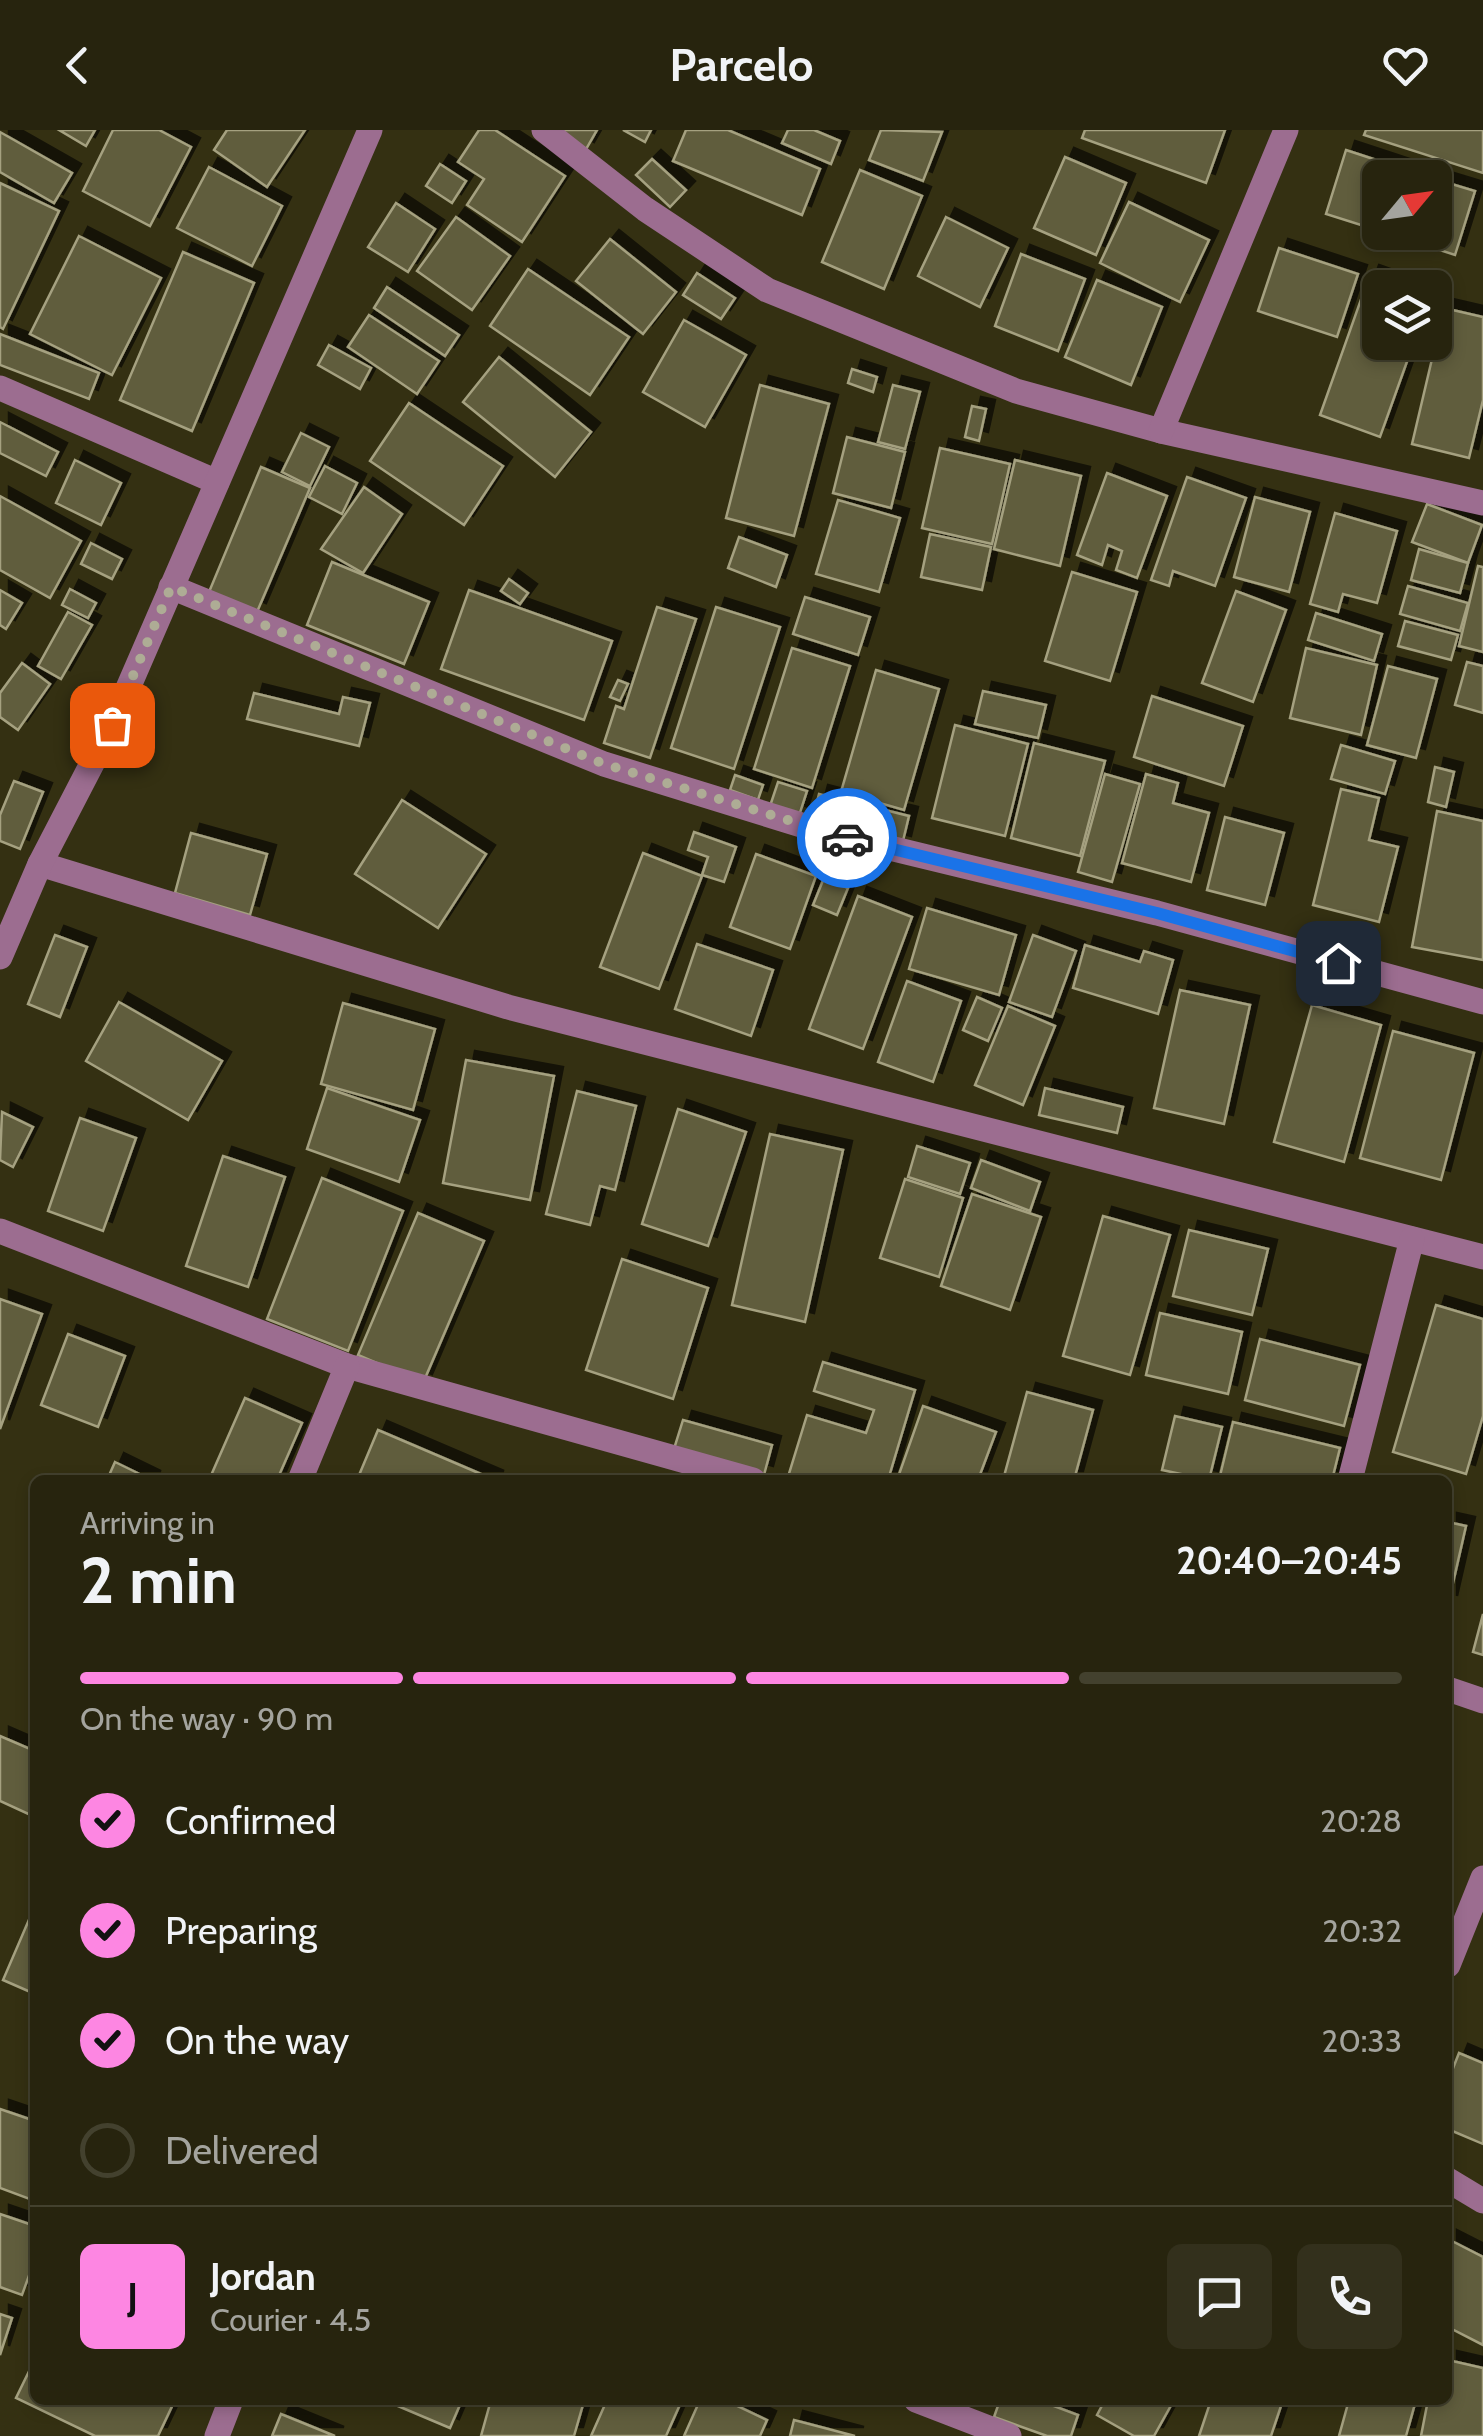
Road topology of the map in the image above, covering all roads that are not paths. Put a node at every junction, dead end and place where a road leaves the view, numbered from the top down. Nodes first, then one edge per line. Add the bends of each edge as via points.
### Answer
1 (370, 130) edge
2 (544, 130) edge
3 (1286, 130) edge
4 (0, 388) edge
5 (1161, 431) junction
6 (217, 482) junction
7 (1483, 503) edge
8 (171, 587) junction
9 (40, 864) junction
10 (0, 957) edge
11 (1483, 1002) edge
12 (0, 1231) edge
13 (1412, 1239) junction
14 (1483, 1258) edge
15 (347, 1366) junction
16 (302, 1475) edge
17 (732, 1475) edge
18 (1351, 1475) edge
19 (1452, 1690) edge
20 (1483, 1701) edge
21 (1483, 1878) edge
22 (1452, 1955) edge
23 (1452, 2182) edge
24 (1483, 2201) edge
25 (229, 2405) edge
26 (929, 2405) edge
27 (217, 2436) edge
28 (1009, 2436) edge

1 - 6 street
2 - 5 street via 767,290 1016,391
3 - 5 street
4 - 6 street
5 - 7 street
6 - 8 street
8 - 9 street via 112,725
8 - 11 street via 604,764 824,832
9 - 10 street
9 - 13 street via 508,1007
12 - 15 street
13 - 14 street
13 - 18 street
15 - 16 street
15 - 17 street
19 - 20 street
21 - 22 street
23 - 24 street
25 - 27 street
26 - 28 street

